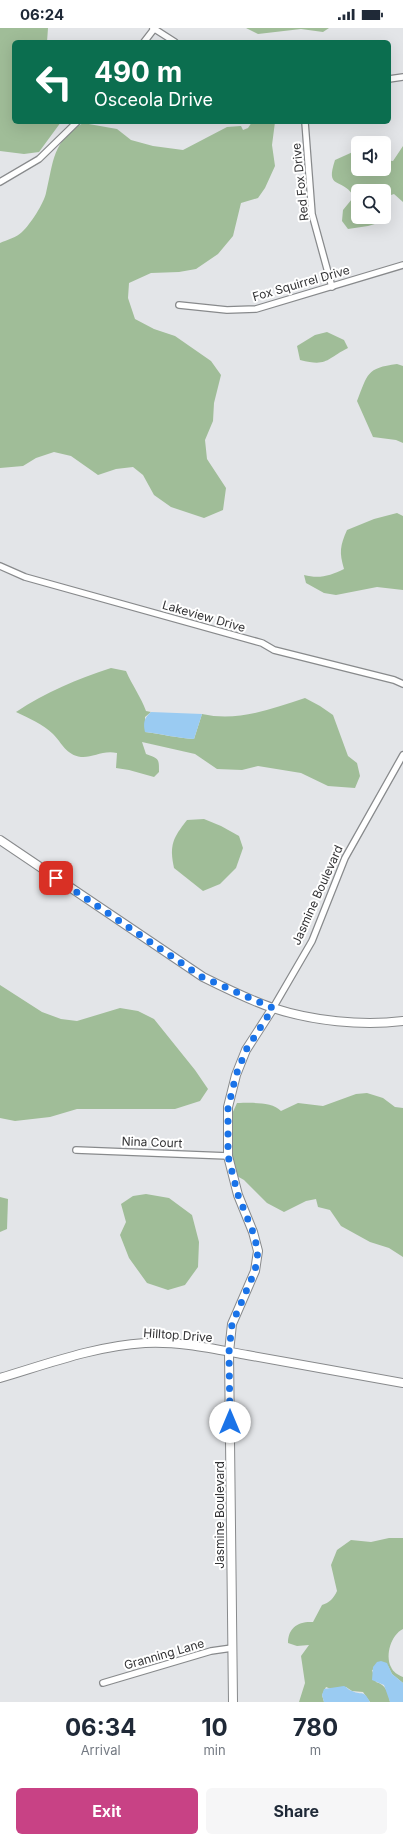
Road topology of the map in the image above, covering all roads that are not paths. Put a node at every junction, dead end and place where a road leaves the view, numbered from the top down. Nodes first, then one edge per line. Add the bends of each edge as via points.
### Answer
1 (154, 28) edge
2 (145, 40) edge
3 (172, 40) edge
4 (403, 77) edge
5 (391, 79) edge
6 (75, 124) edge
7 (305, 124) edge
8 (0, 182) edge
9 (403, 264) edge
10 (332, 287) junction
11 (179, 305) dead end
12 (0, 566) edge
13 (403, 684) edge
14 (403, 755) edge
15 (0, 840) edge
16 (273, 1008) junction
17 (403, 1021) edge
18 (76, 1150) dead end
19 (228, 1156) junction
20 (229, 1352) junction
21 (0, 1378) edge
22 (403, 1383) edge
23 (232, 1648) junction
24 (103, 1683) dead end
25 (233, 1702) edge

1 - 2 street
1 - 3 street
4 - 5 street
6 - 8 street via 39,159
7 - 10 street, Red Fox Drive via 312,214
9 - 10 street, Fox Squirrel Drive
10 - 11 street, Fox Squirrel Drive via 256,309 227,310
12 - 13 street, Lakeview Drive via 25,577 262,643 274,650
14 - 16 street, Jasmine Boulevard via 345,858 312,941
15 - 16 street via 202,977
16 - 17 street via 319,1018 357,1022
16 - 19 street, Jasmine Boulevard via 246,1050 236,1075 228,1108
18 - 19 street, Nina Court
19 - 20 street, Jasmine Boulevard via 238,1195 258,1251 255,1271 232,1324
20 - 21 street, Hilltop Drive via 146,1343 89,1352
20 - 22 street, Hilltop Drive
20 - 23 street, Jasmine Boulevard
23 - 24 street, Granning Lane via 211,1651
23 - 25 street, Jasmine Boulevard

